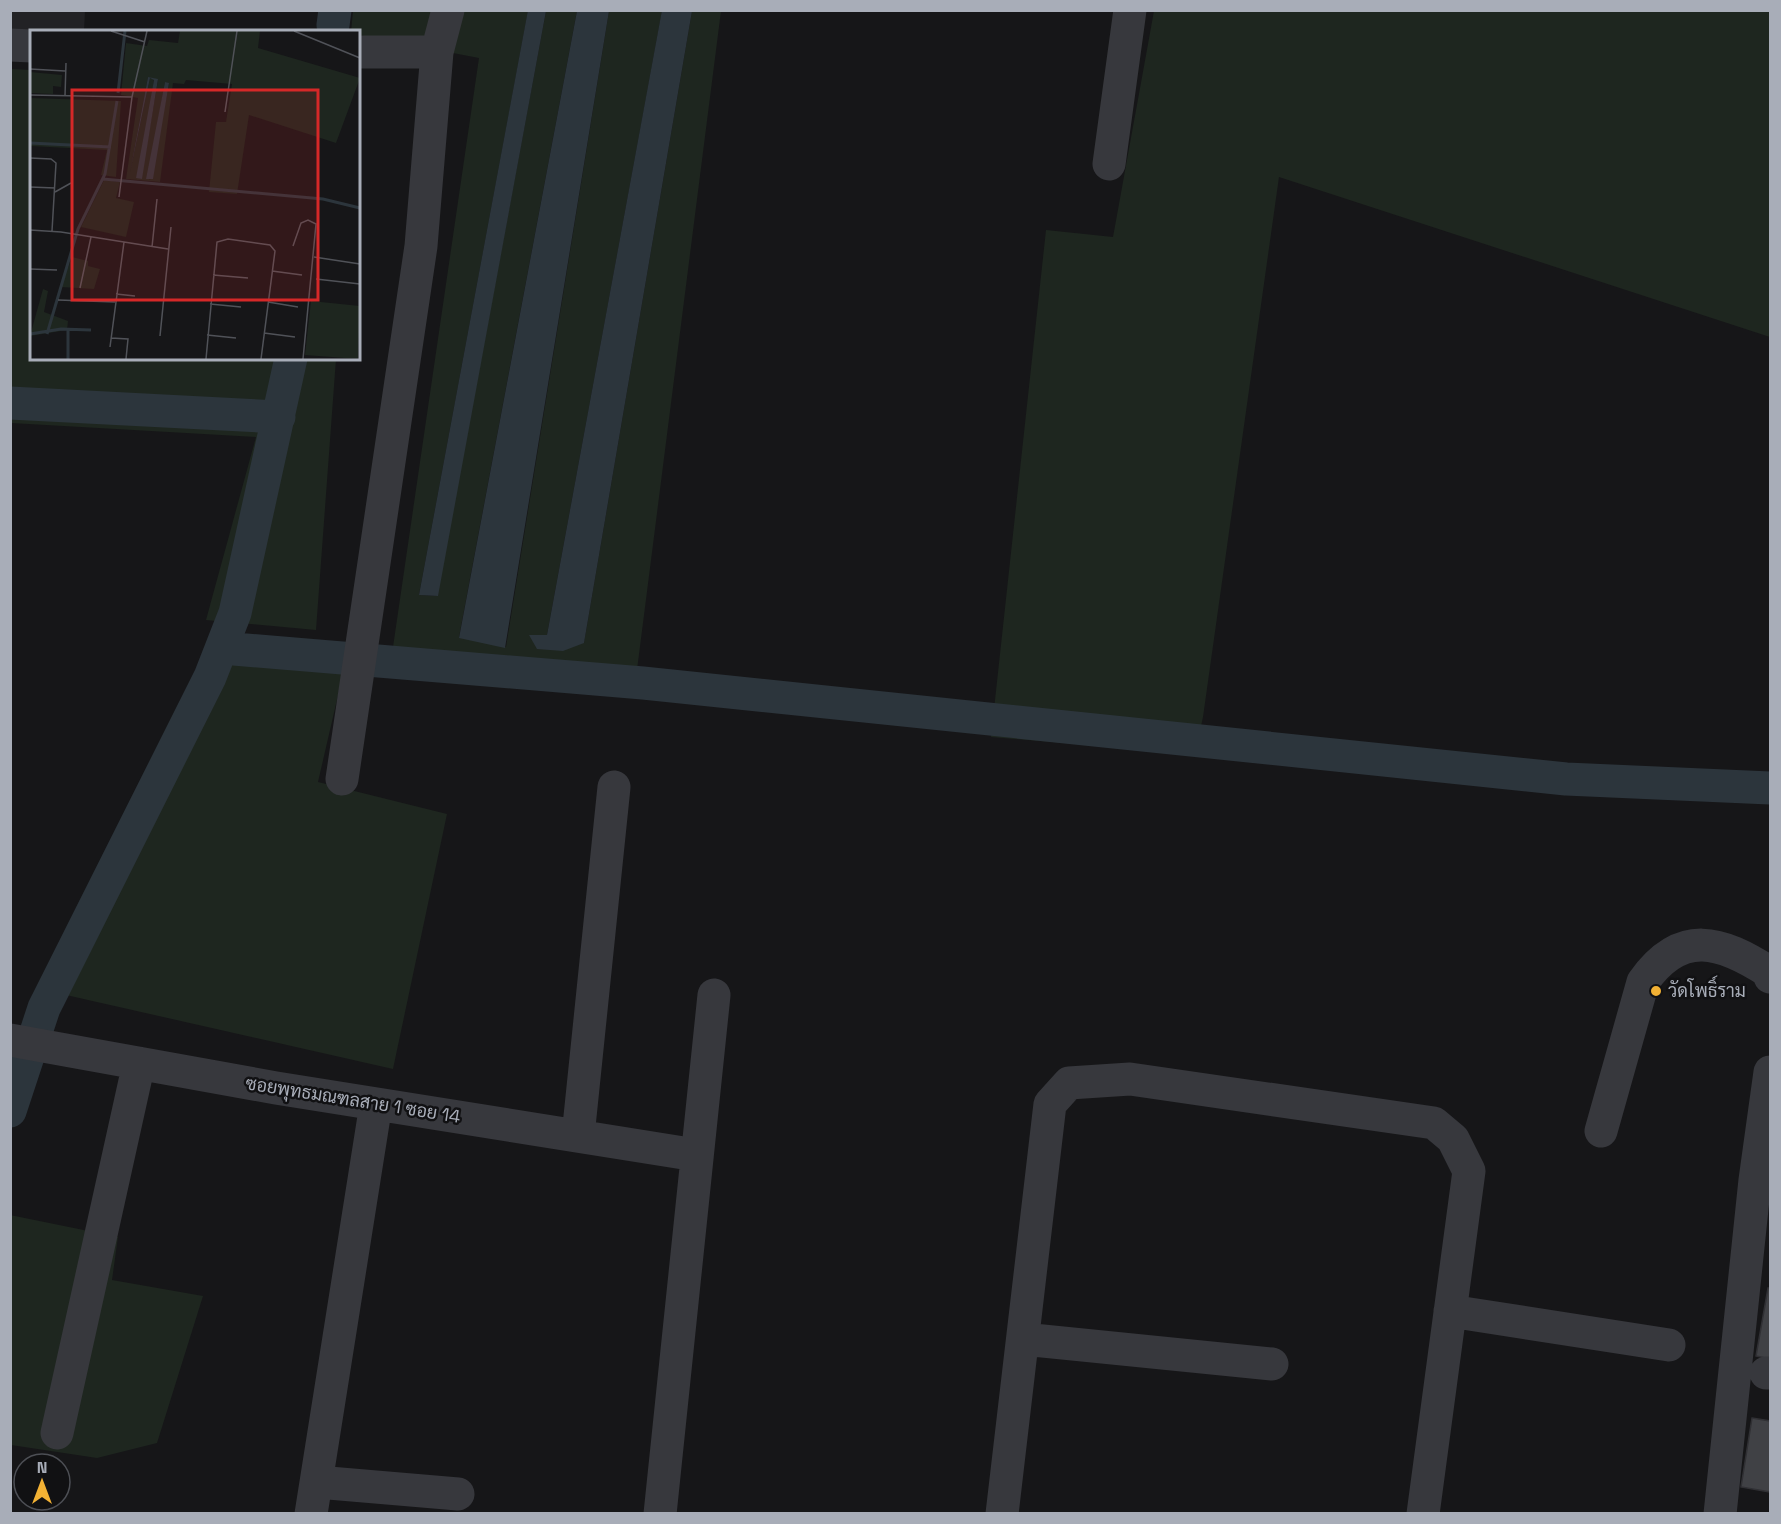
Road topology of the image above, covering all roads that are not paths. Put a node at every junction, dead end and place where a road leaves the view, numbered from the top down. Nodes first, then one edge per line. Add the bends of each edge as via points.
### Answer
1 (448, 10) edge
2 (1130, 10) edge
3 (10, 45) edge
4 (30, 46) edge
5 (360, 52) edge
6 (437, 52) junction
7 (1109, 164) dead end
8 (342, 779) dead end
9 (614, 787) dead end
10 (1770, 977) edge
11 (714, 995) dead end
12 (10, 1040) edge
13 (139, 1063) junction
14 (1770, 1072) edge
15 (376, 1104) junction
16 (1601, 1131) dead end
17 (578, 1136) junction
18 (696, 1155) junction
19 (1761, 1216) edge
20 (1450, 1311) junction
21 (1023, 1339) junction
22 (1670, 1345) dead end
23 (1272, 1364) dead end
24 (57, 1433) dead end
25 (317, 1482) junction
26 (458, 1494) dead end
27 (311, 1514) edge
28 (660, 1514) edge
29 (1002, 1514) edge
30 (1423, 1514) edge
31 (1720, 1514) edge

1 - 6 street
2 - 7 street
3 - 4 street
5 - 6 street
6 - 8 street via 421,246
9 - 17 street
10 - 16 street via 1769,972 1739,953 1710,944 1676,950 1657,962 1643,982
11 - 18 street
12 - 13 street, ซอยพุทธมณฑลสาย 1 ซอย 14
13 - 15 street, ซอยพุทธมณฑลสาย 1 ซอย 14
13 - 24 street
14 - 19 street
15 - 17 street, ซอยพุทธมณฑลสาย 1 ซอย 14
15 - 25 street
17 - 18 street, ซอยพุทธมณฑลสาย 1 ซอย 14
18 - 28 street
19 - 31 street
20 - 21 street via 1469,1171 1453,1139 1434,1124 1130,1079 1069,1083 1050,1104
20 - 22 street
20 - 30 street
21 - 23 street
21 - 29 street
25 - 26 street
25 - 27 street

